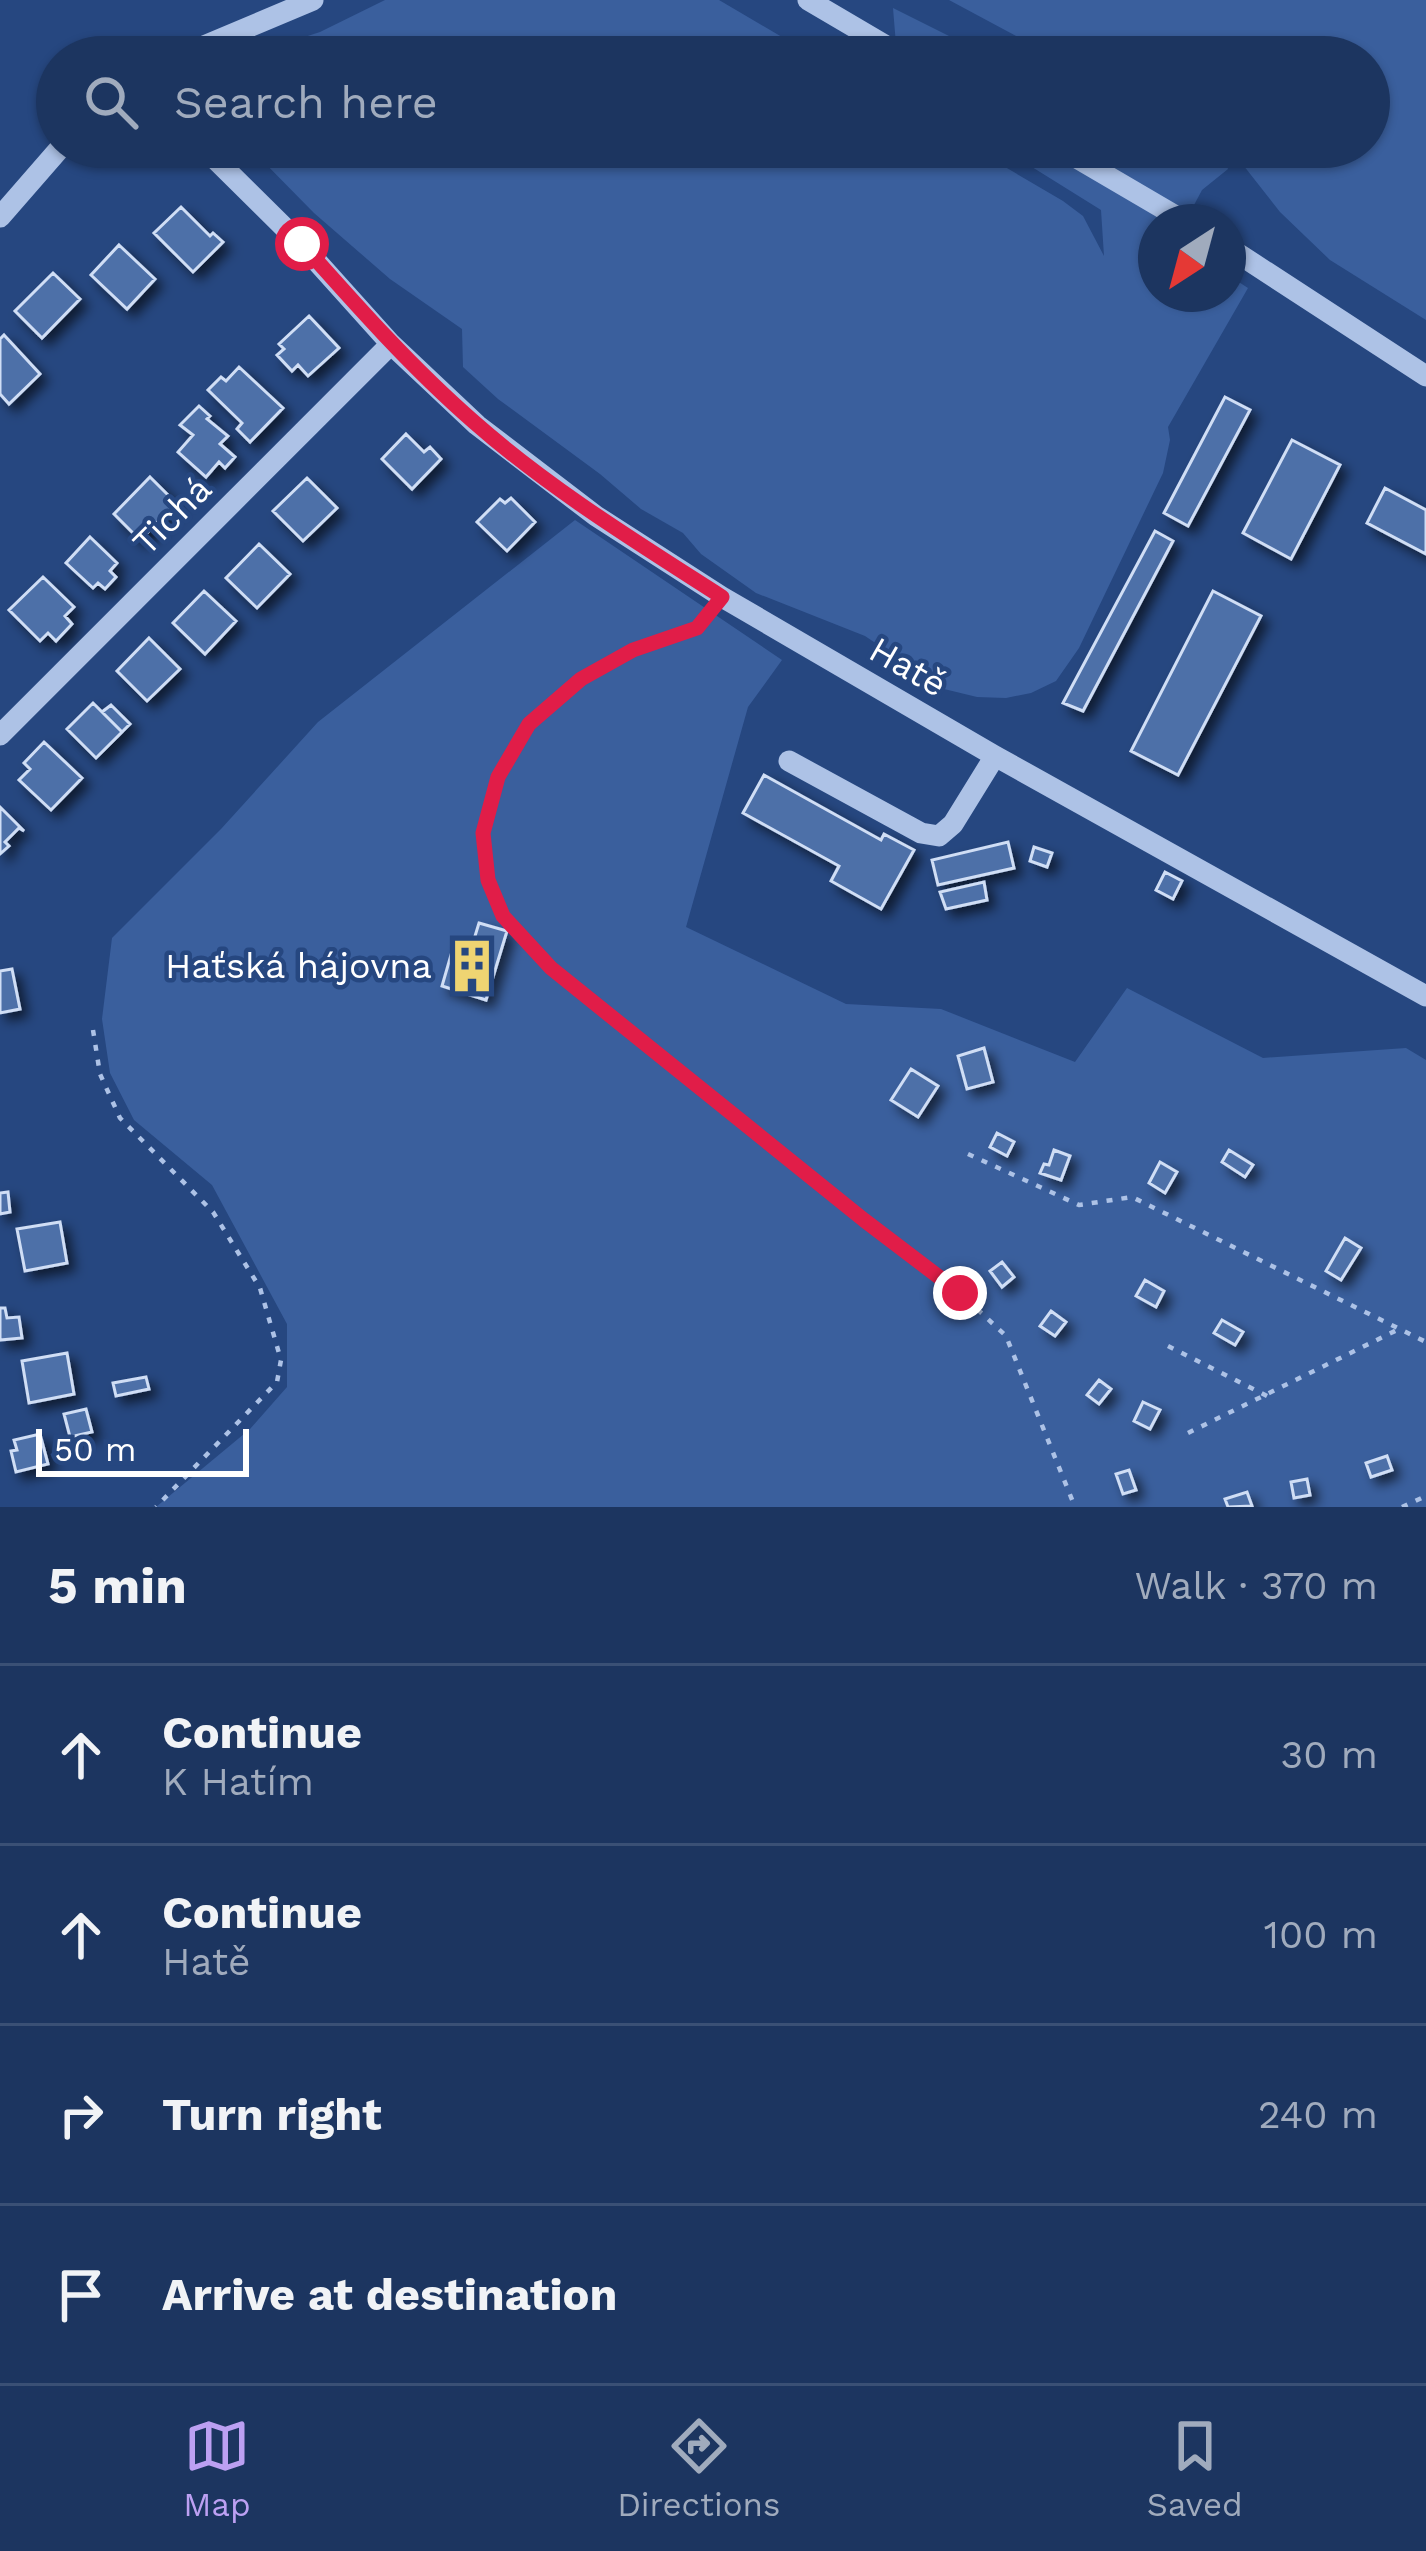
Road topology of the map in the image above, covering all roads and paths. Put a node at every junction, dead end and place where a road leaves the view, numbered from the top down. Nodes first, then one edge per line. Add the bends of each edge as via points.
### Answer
1 (313, 0) edge
2 (808, 0) edge
3 (228, 36) edge
4 (869, 36) edge
5 (43, 168) edge
6 (224, 168) edge
7 (1094, 168) edge
8 (1155, 204) edge
9 (0, 217) edge
10 (1246, 259) edge
11 (391, 344) junction
12 (1426, 376) edge
13 (722, 597) junction
14 (0, 735) edge
15 (995, 756) junction
16 (789, 761) dead end
17 (1426, 996) edge
18 (93, 1030) dead end
19 (968, 1154) dead end
20 (1399, 1329) junction
21 (1426, 1342) edge
22 (1168, 1346) dead end
23 (1267, 1396) junction
24 (1187, 1433) dead end
25 (1426, 1496) edge
26 (156, 1507) edge
27 (1075, 1507) edge
28 (1402, 1507) edge

1 - 3 street
2 - 4 street
5 - 9 street
6 - 11 street, Hatě
7 - 8 street
10 - 12 street
11 - 13 street, Hatě via 477,424 596,516
11 - 14 street, Tichá
13 - 15 street, Hatě
13 - 27 path via 697,628 581,679 529,724 498,777 483,833 488,880 503,916 551,968 1006,1336
15 - 16 street via 939,836
15 - 17 street, Hatě
18 - 26 path via 100,1075 120,1118 223,1226 260,1288 281,1360 277,1382
19 - 20 path via 1079,1205 1132,1196
20 - 21 path
20 - 23 path
22 - 23 path
23 - 24 path
25 - 28 path

